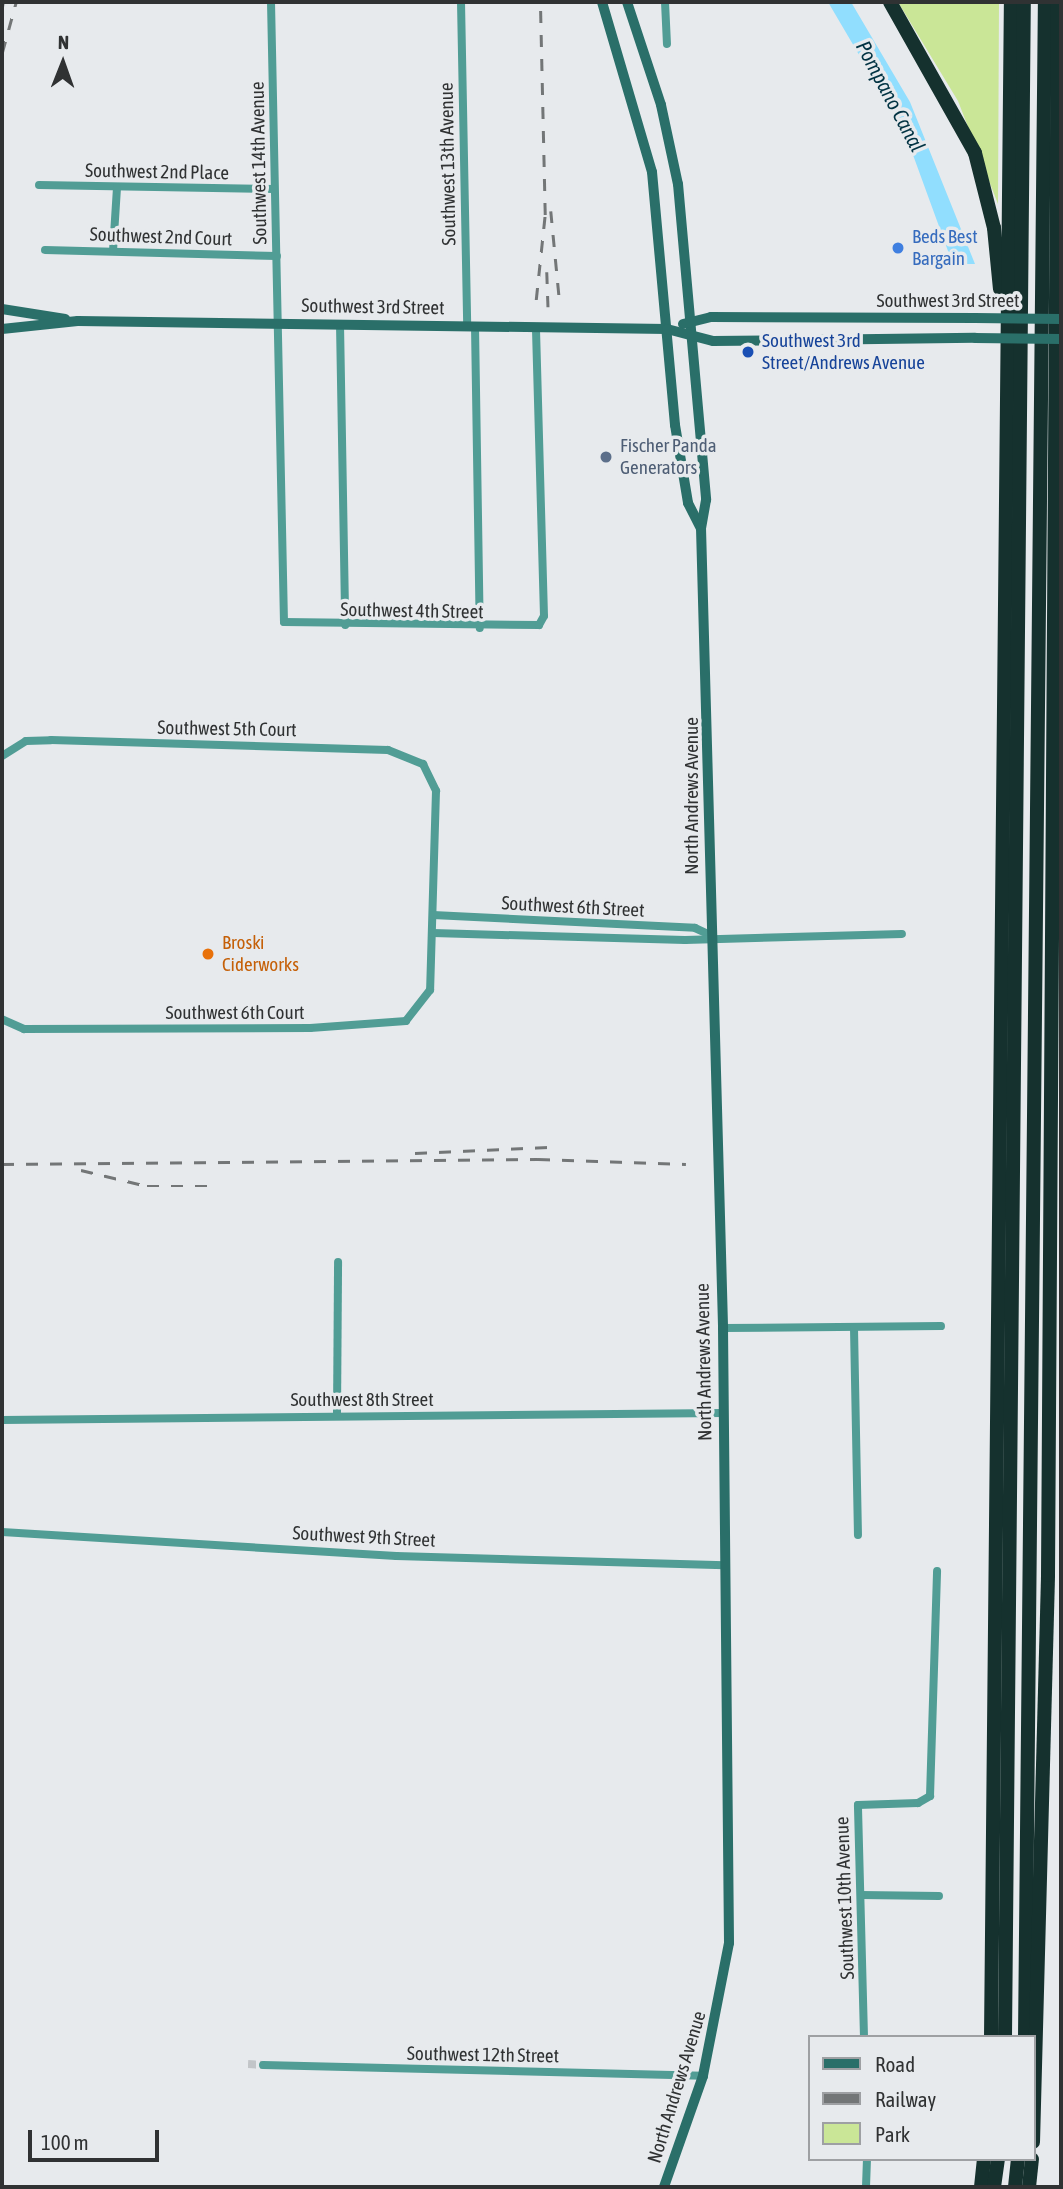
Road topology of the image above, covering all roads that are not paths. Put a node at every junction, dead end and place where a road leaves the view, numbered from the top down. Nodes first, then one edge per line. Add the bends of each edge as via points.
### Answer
1 (271, 2) edge
2 (461, 2) edge
3 (602, 2) edge
4 (627, 2) edge
5 (665, 2) edge
6 (890, 2) edge
7 (1011, 2) edge
8 (1024, 2) edge
9 (1045, 2) edge
10 (1058, 2) edge
11 (667, 44) dead end
12 (39, 186) dead end
13 (117, 187) junction
14 (274, 190) junction
15 (45, 250) dead end
16 (113, 251) junction
17 (277, 256) junction
18 (2, 309) edge
19 (1061, 319) edge
20 (78, 321) junction
21 (690, 323) junction
22 (280, 324) junction
23 (340, 324) junction
24 (471, 326) junction
25 (536, 328) junction
26 (2, 329) edge
27 (667, 329) junction
28 (691, 335) junction
29 (1061, 337) edge
30 (1055, 369) junction
31 (1007, 378) junction
32 (701, 528) junction
33 (345, 625) junction
34 (480, 628) junction
35 (2, 756) edge
36 (433, 915) junction
37 (433, 933) junction
38 (902, 934) dead end
39 (710, 935) junction
40 (1016, 949) junction
41 (2, 1018) edge
42 (996, 1086) junction
43 (338, 1262) dead end
44 (1032, 1277) junction
45 (941, 1326) dead end
46 (723, 1328) junction
47 (854, 1328) junction
48 (1050, 1396) junction
49 (723, 1413) junction
50 (337, 1415) junction
51 (2, 1420) edge
52 (2, 1532) edge
53 (858, 1535) dead end
54 (725, 1565) junction
55 (937, 1571) dead end
56 (861, 1895) junction
57 (939, 1896) dead end
58 (864, 2035) edge
59 (991, 2035) edge
60 (1005, 2035) edge
61 (1025, 2035) edge
62 (1035, 2054) edge
63 (263, 2065) tunnel mouth
64 (703, 2076) junction
65 (867, 2161) edge
66 (984, 2161) edge
67 (998, 2161) edge
68 (1018, 2161) edge
69 (1032, 2161) edge
70 (664, 2187) edge
71 (866, 2187) edge
72 (981, 2187) edge
73 (994, 2187) edge
74 (1015, 2187) edge
75 (1029, 2187) edge

1 - 14 street, Southwest 14th Avenue
2 - 24 street, Southwest 13th Avenue
3 - 27 main road, North Andrews Avenue via 652,172
4 - 21 main road, North Andrews Avenue via 673,157
5 - 11 street
6 - 31 highway via 950,100 979,166 996,240
7 - 31 highway
8 - 40 highway
9 - 44 highway
10 - 30 highway
12 - 13 street, Southwest 2nd Place
13 - 14 street, Southwest 2nd Place
13 - 16 street
14 - 17 street, Southwest 14th Avenue
15 - 16 street, Southwest 2nd Court
16 - 17 street, Southwest 2nd Court
17 - 22 street, Southwest 14th Avenue
18 - 20 main road
19 - 21 main road, Southwest 3rd Street, bridge via 711,317
20 - 22 main road, Southwest 3rd Street
20 - 26 main road
21 - 27 main road, Southwest 3rd Street
21 - 28 main road, North Andrews Avenue
22 - 23 main road, Southwest 3rd Street
22 - 33 street, Southwest 4th Street via 281,615 284,622
23 - 24 main road, Southwest 3rd Street
23 - 33 street
24 - 25 main road, Southwest 3rd Street
24 - 34 street, Southwest 13th Avenue
25 - 27 main road, Southwest 3rd Street
25 - 34 street, Southwest 4th Street via 544,616 530,629
27 - 28 main road, Southwest 3rd Street
27 - 32 main road, North Andrews Avenue via 682,469
28 - 29 main road, Southwest 3rd Street, bridge via 713,341
28 - 32 main road, North Andrews Avenue via 706,500
29 - 30 highway
30 - 48 highway
31 - 42 highway
32 - 39 main road, North Andrews Avenue
33 - 34 street, Southwest 4th Street
35 - 36 street, Southwest 5th Court via 38,741 388,750 423,764 436,791
36 - 37 street
36 - 39 street, Southwest 6th Street via 695,928
37 - 39 street, Southwest 6th Street via 685,940
37 - 41 street, Southwest 6th Court via 430,990 416,1014 395,1025 24,1029
38 - 39 street, Southwest 6th Street
39 - 46 main road, North Andrews Avenue
40 - 42 highway
40 - 60 highway
42 - 59 highway
43 - 50 street
44 - 48 highway
44 - 61 highway
45 - 47 street
46 - 47 street
46 - 49 main road, North Andrews Avenue
47 - 53 street
48 - 62 highway
49 - 50 street, Southwest 8th Street
49 - 54 main road, North Andrews Avenue
50 - 51 street, Southwest 8th Street
52 - 54 street, Southwest 9th Street via 396,1556
54 - 64 main road, North Andrews Avenue via 729,1931
55 - 56 street, Southwest 10th Avenue via 932,1789 918,1802 858,1805
56 - 57 street
56 - 58 street, Southwest 10th Avenue
63 - 64 street, Southwest 12th Street
64 - 70 main road, North Andrews Avenue
65 - 71 street
66 - 72 highway
67 - 73 highway
68 - 74 highway
69 - 75 highway

